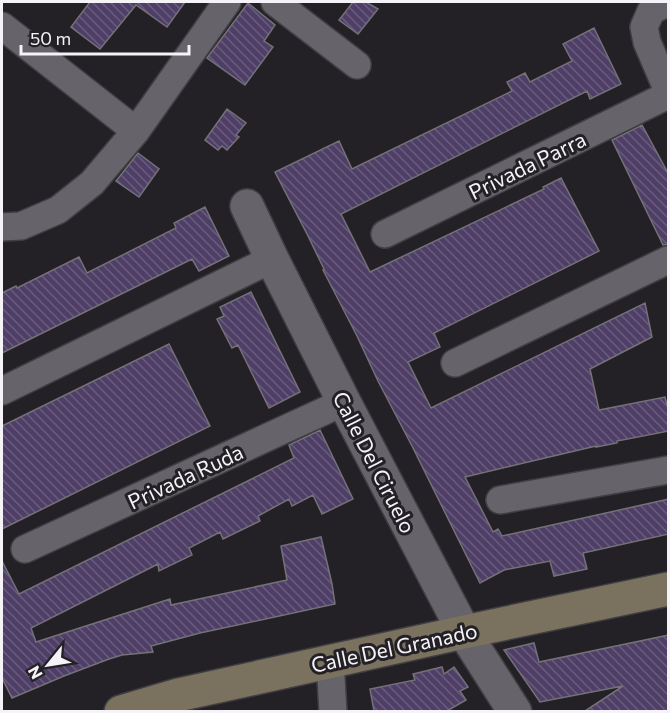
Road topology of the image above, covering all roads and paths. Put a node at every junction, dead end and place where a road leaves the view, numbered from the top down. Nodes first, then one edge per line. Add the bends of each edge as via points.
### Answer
1 (227, 2) edge
2 (275, 2) edge
3 (660, 6) edge
4 (2, 27) edge
5 (357, 64) dead end
6 (669, 93) edge
7 (136, 131) junction
8 (247, 206) dead end
9 (2, 227) edge
10 (385, 234) dead end
11 (272, 259) junction
12 (669, 260) edge
13 (455, 363) dead end
14 (2, 391) edge
15 (344, 402) junction
16 (669, 470) edge
17 (500, 500) dead end
18 (25, 549) dead end
19 (669, 589) edge
20 (464, 632) junction
21 (330, 661) junction
22 (121, 711) edge
23 (333, 711) edge
24 (515, 711) edge

1 - 7 street
2 - 5 street
3 - 6 street via 644,27
4 - 7 street
6 - 10 street, Privada Parra
7 - 9 street via 92,183 58,210 21,226
8 - 11 street, Calle Del Ciruelo
11 - 14 street
11 - 15 street, Calle Del Ciruelo
12 - 13 street
15 - 18 street, Privada Ruda
15 - 20 street, Calle Del Ciruelo
16 - 17 street
19 - 20 main road, Calle Del Granado
20 - 21 main road, Calle Del Granado
20 - 24 street, Calle Del Ciruelo
21 - 22 main road, Calle Del Granado
21 - 23 street

